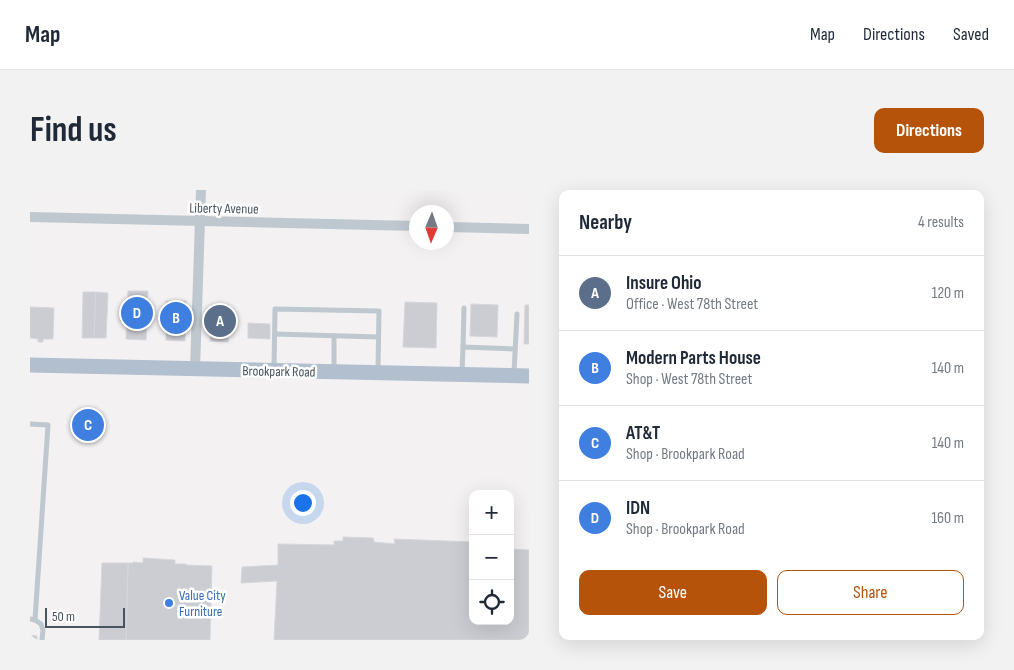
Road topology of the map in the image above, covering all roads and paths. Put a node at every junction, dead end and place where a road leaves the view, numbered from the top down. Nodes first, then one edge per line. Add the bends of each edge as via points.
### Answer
1 (201, 190) edge
2 (30, 217) edge
3 (200, 221) junction
4 (409, 226) edge
5 (454, 227) edge
6 (529, 228) edge
7 (464, 308) dead end
8 (517, 314) dead end
9 (275, 334) junction
10 (334, 336) junction
11 (378, 337) junction
12 (463, 347) junction
13 (515, 349) junction
14 (30, 365) edge
15 (195, 368) junction
16 (274, 370) junction
17 (334, 372) junction
18 (378, 373) junction
19 (462, 375) junction
20 (522, 376) edge
21 (30, 424) edge
22 (32, 619) edge
23 (42, 640) edge

1 - 3 street
2 - 3 street, Liberty Avenue
3 - 4 street, Liberty Avenue
3 - 15 street
5 - 6 street
7 - 12 lane
8 - 13 lane
9 - 10 lane
9 - 11 lane via 275,309 379,311
9 - 16 lane
10 - 11 lane
10 - 17 lane
11 - 18 lane
12 - 13 lane
12 - 19 lane
13 - 20 lane
14 - 15 main road, Brookpark Road
15 - 16 main road, Brookpark Road
16 - 17 main road, Brookpark Road
17 - 18 main road, Brookpark Road
18 - 19 main road, Brookpark Road
19 - 20 main road, Brookpark Road
21 - 22 lane via 48,425
22 - 23 lane via 41,624

